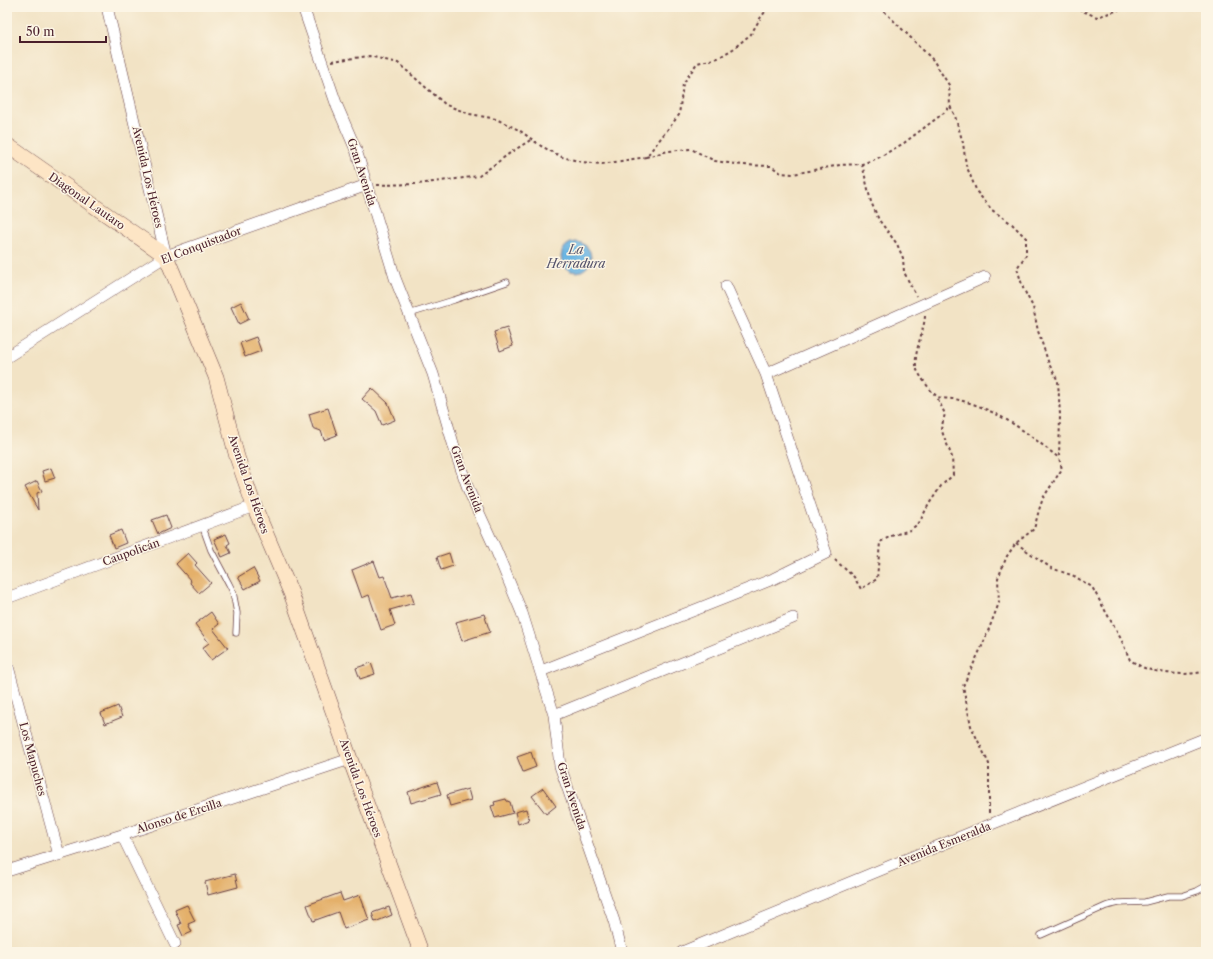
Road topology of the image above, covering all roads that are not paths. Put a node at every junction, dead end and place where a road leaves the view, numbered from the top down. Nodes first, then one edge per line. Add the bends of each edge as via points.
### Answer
1 (107, 7) edge
2 (303, 7) edge
3 (7, 145) edge
4 (367, 185) junction
5 (166, 256) junction
6 (985, 277) dead end
7 (507, 282) dead end
8 (726, 286) dead end
9 (409, 314) junction
10 (7, 357) edge
11 (766, 374) junction
12 (254, 506) junction
13 (202, 525) junction
14 (7, 598) edge
15 (793, 618) dead end
16 (236, 633) dead end
17 (7, 663) edge
18 (541, 671) junction
19 (554, 715) junction
20 (1206, 738) edge
21 (350, 759) junction
22 (122, 835) junction
23 (59, 855) junction
24 (7, 871) edge
25 (1206, 886) edge
26 (1041, 935) dead end
27 (175, 944) dead end
28 (420, 952) edge
29 (622, 952) edge
30 (682, 952) edge

1 - 5 street, Avenida Los Héroes
2 - 4 street, Gran Avenida
3 - 5 street, Diagonal Lautaro
4 - 5 street, El Conquistador
4 - 9 street, Gran Avenida via 395,278
5 - 10 street, El Conquistador
5 - 12 street, Avenida Los Héroes via 216,378 237,457
6 - 11 street
7 - 9 lane
8 - 11 street
9 - 18 street, Gran Avenida via 433,374 469,491 522,613
11 - 18 street via 826,553 773,579
12 - 13 street, Caupolicán
12 - 21 street, Avenida Los Héroes via 291,593
13 - 14 street, Caupolicán
13 - 16 lane via 211,550 233,592 237,613
15 - 19 street
17 - 23 street, Los Mapuches
18 - 19 street, Gran Avenida
19 - 29 street, Gran Avenida via 560,766 614,920
20 - 30 street, Avenida Esmeralda
21 - 22 street, Alonso de Ercilla
21 - 28 street, Avenida Los Héroes
22 - 23 street, Alonso de Ercilla
22 - 27 street
23 - 24 street, Alonso de Ercilla
25 - 26 lane via 1182,896 1106,906

